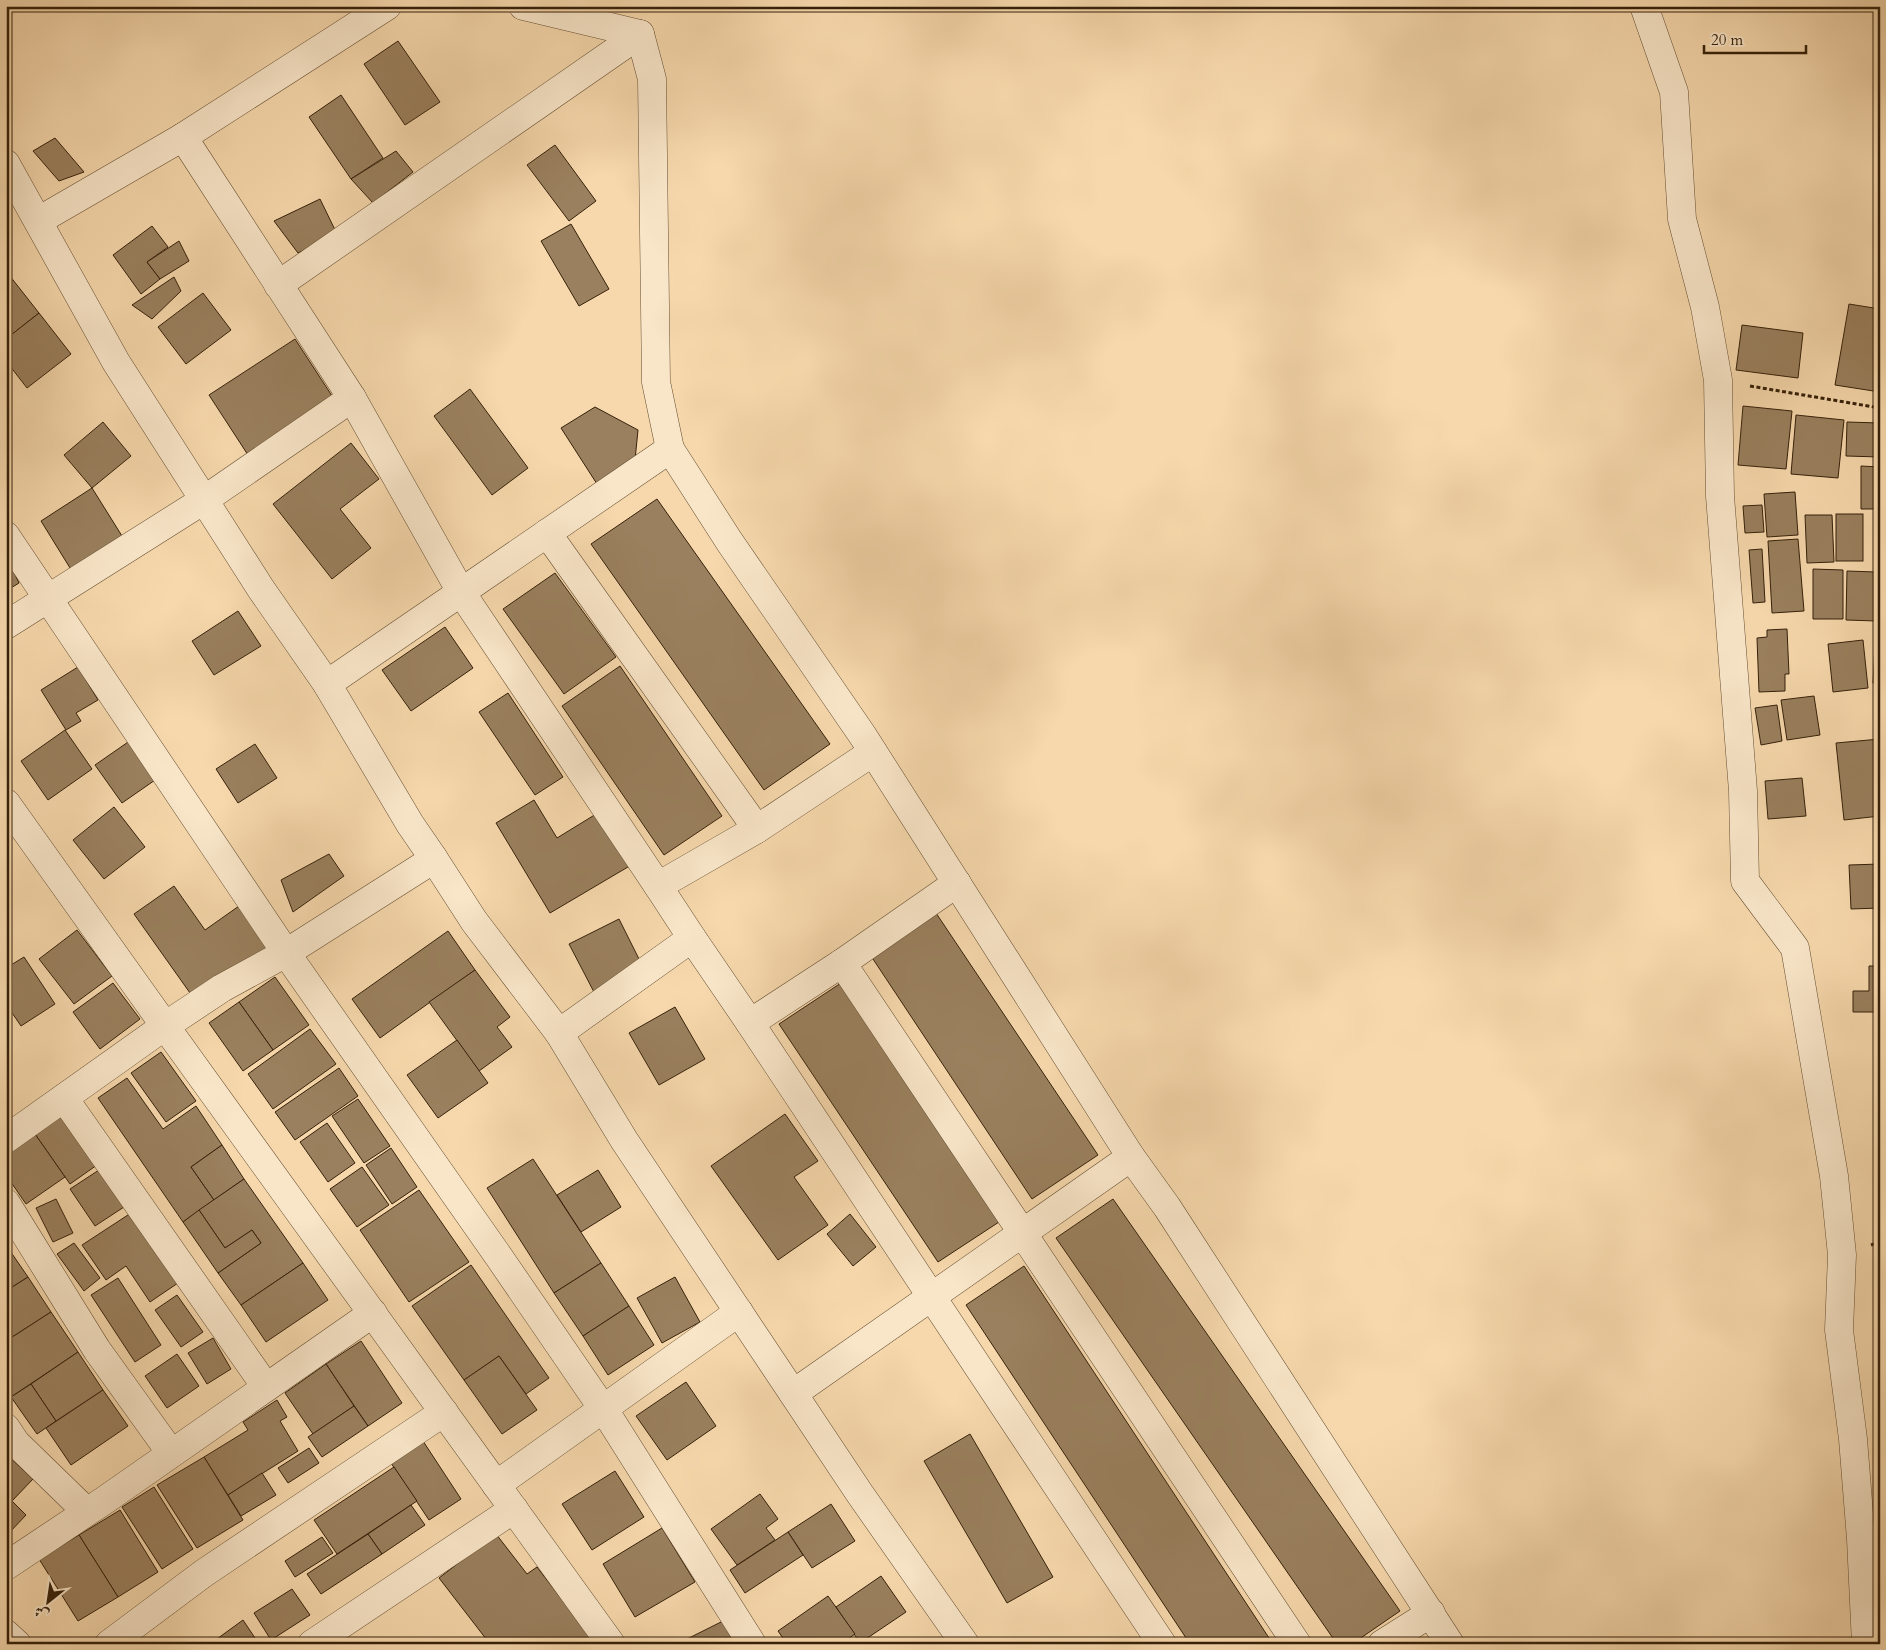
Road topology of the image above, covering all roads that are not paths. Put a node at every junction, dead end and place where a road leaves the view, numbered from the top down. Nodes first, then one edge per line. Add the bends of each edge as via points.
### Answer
1 (387, 6) edge
2 (523, 6) edge
3 (1644, 6) edge
4 (640, 34) junction
5 (183, 137) junction
6 (6, 164) edge
7 (38, 220) junction
8 (278, 284) junction
9 (352, 398) junction
10 (670, 449) junction
11 (204, 500) junction
12 (547, 533) junction
13 (6, 536) edge
14 (461, 592) junction
15 (48, 598) junction
16 (6, 625) edge
17 (327, 684) junction
18 (873, 752) junction
19 (6, 803) edge
20 (757, 829) junction
21 (434, 859) junction
22 (957, 883) junction
23 (658, 886) junction
24 (692, 938) junction
25 (286, 953) junction
26 (842, 963) junction
27 (750, 1023) junction
28 (165, 1026) junction
29 (558, 1033) junction
30 (64, 1098) junction
31 (6, 1140) edge
32 (1131, 1157) junction
33 (6, 1203) edge
34 (1022, 1234) junction
35 (932, 1298) junction
36 (738, 1312) junction
37 (373, 1313) junction
38 (266, 1387) junction
39 (794, 1393) junction
40 (602, 1408) junction
41 (444, 1412) junction
42 (6, 1428) edge
43 (171, 1453) junction
44 (496, 1485) junction
45 (514, 1509) junction
46 (86, 1511) junction
47 (6, 1566) edge
48 (1431, 1613) junction
49 (6, 1634) edge
50 (17, 1644) edge
51 (109, 1644) edge
52 (312, 1644) edge
53 (611, 1644) edge
54 (752, 1644) edge
55 (966, 1644) edge
56 (1162, 1644) edge
57 (1297, 1644) edge
58 (1382, 1644) edge
59 (1450, 1644) edge
60 (1866, 1644) edge

1 - 5 street
2 - 4 street
3 - 60 street via 1674,92 1682,219 1705,307 1718,380 1720,496 1743,791 1746,881 1795,948 1834,1176 1842,1255 1839,1330 1854,1449
4 - 8 street
4 - 10 street via 652,79 656,382
5 - 7 street
5 - 8 street
6 - 7 street
7 - 11 street via 116,362
8 - 9 street
9 - 11 street
9 - 14 street
10 - 12 street
10 - 18 street
11 - 15 street
11 - 17 street via 260,589
12 - 14 street
12 - 20 street
13 - 15 street
14 - 17 street
14 - 23 street
15 - 16 street
15 - 25 street
17 - 21 street
18 - 20 street
18 - 22 street
19 - 28 street
20 - 23 street
21 - 25 street
21 - 29 street via 474,921
22 - 26 street
22 - 32 street
23 - 24 street
24 - 27 street
24 - 29 street
25 - 28 street via 222,988
25 - 40 street
26 - 27 street
26 - 34 street
27 - 35 street
28 - 30 street
28 - 37 street
29 - 36 street via 624,1140
30 - 31 street
30 - 38 street
32 - 34 street
32 - 48 street
33 - 43 street via 97,1350
34 - 35 street
34 - 57 street
35 - 39 street
35 - 56 street
36 - 39 street
36 - 40 street
37 - 38 street
37 - 41 street
38 - 43 street
39 - 55 street via 860,1494
40 - 44 street
40 - 54 street
41 - 44 street
41 - 51 street via 204,1573
42 - 46 street via 16,1443
43 - 46 street
44 - 45 street
45 - 52 street
45 - 53 street
46 - 47 street
48 - 58 street
48 - 59 street
49 - 50 street

